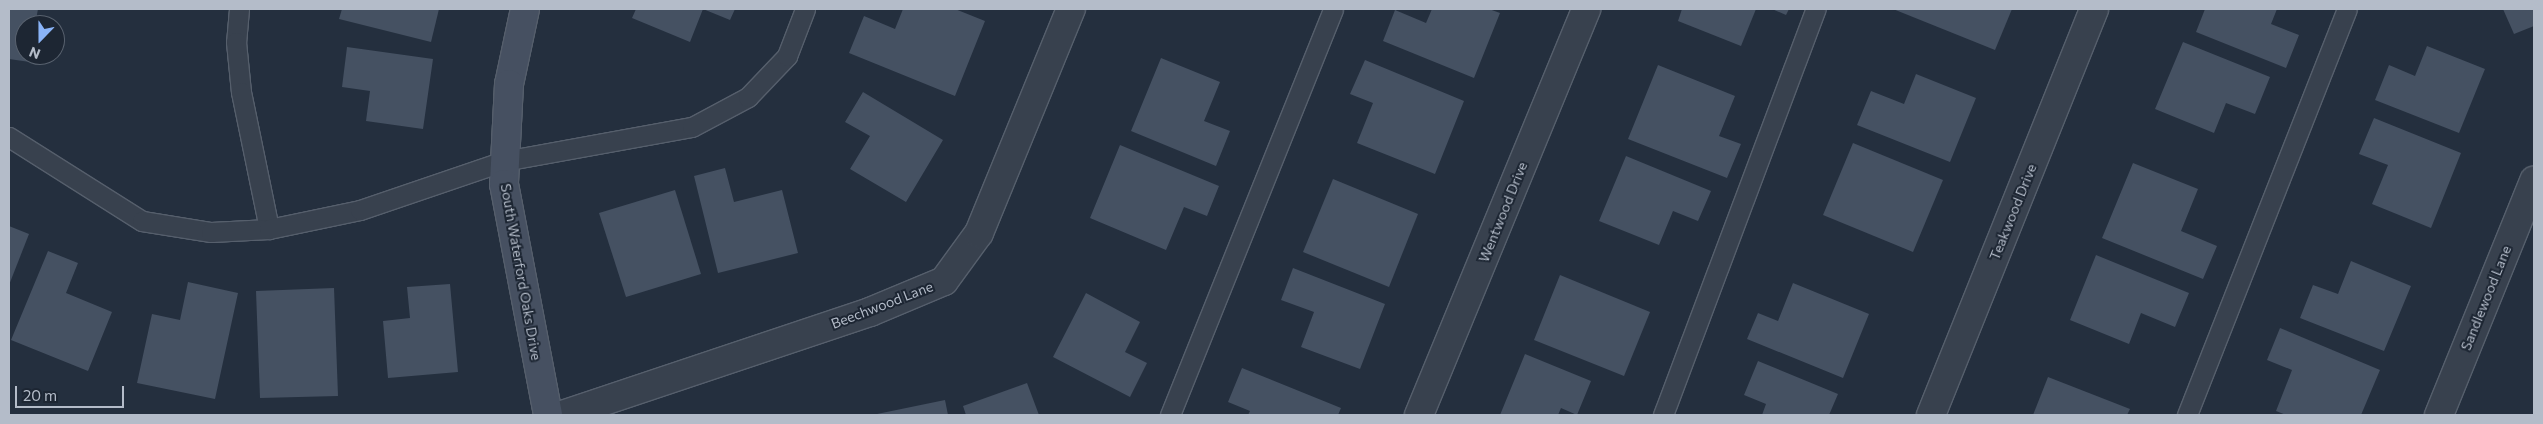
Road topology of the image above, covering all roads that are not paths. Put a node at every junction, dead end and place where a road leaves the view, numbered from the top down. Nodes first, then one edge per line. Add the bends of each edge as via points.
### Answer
1 (239, 9) edge
2 (525, 9) edge
3 (805, 9) edge
4 (1071, 9) edge
5 (1333, 9) edge
6 (1586, 9) edge
7 (1816, 9) edge
8 (2094, 9) edge
9 (2346, 9) edge
10 (9, 137) edge
11 (504, 161) junction
12 (2534, 182) edge
13 (269, 229) junction
14 (548, 415) edge
15 (562, 415) edge
16 (1170, 415) edge
17 (1419, 415) edge
18 (1663, 415) edge
19 (1931, 415) edge
20 (2187, 415) edge
21 (2439, 415) edge

1 - 13 lane via 236,42 242,92
2 - 11 street, South Waterford Oaks Drive via 509,84
3 - 11 lane via 786,56 754,91 692,127
4 - 15 street, Beechwood Lane via 979,233 944,281 870,312
5 - 16 lane
6 - 17 street, Wentwood Drive
7 - 18 lane
8 - 19 street, Teakwood Drive
9 - 20 lane
10 - 13 lane via 142,221 211,232
11 - 13 lane via 360,210
11 - 14 street, South Waterford Oaks Drive via 513,244
12 - 21 street, Sandlewood Lane

